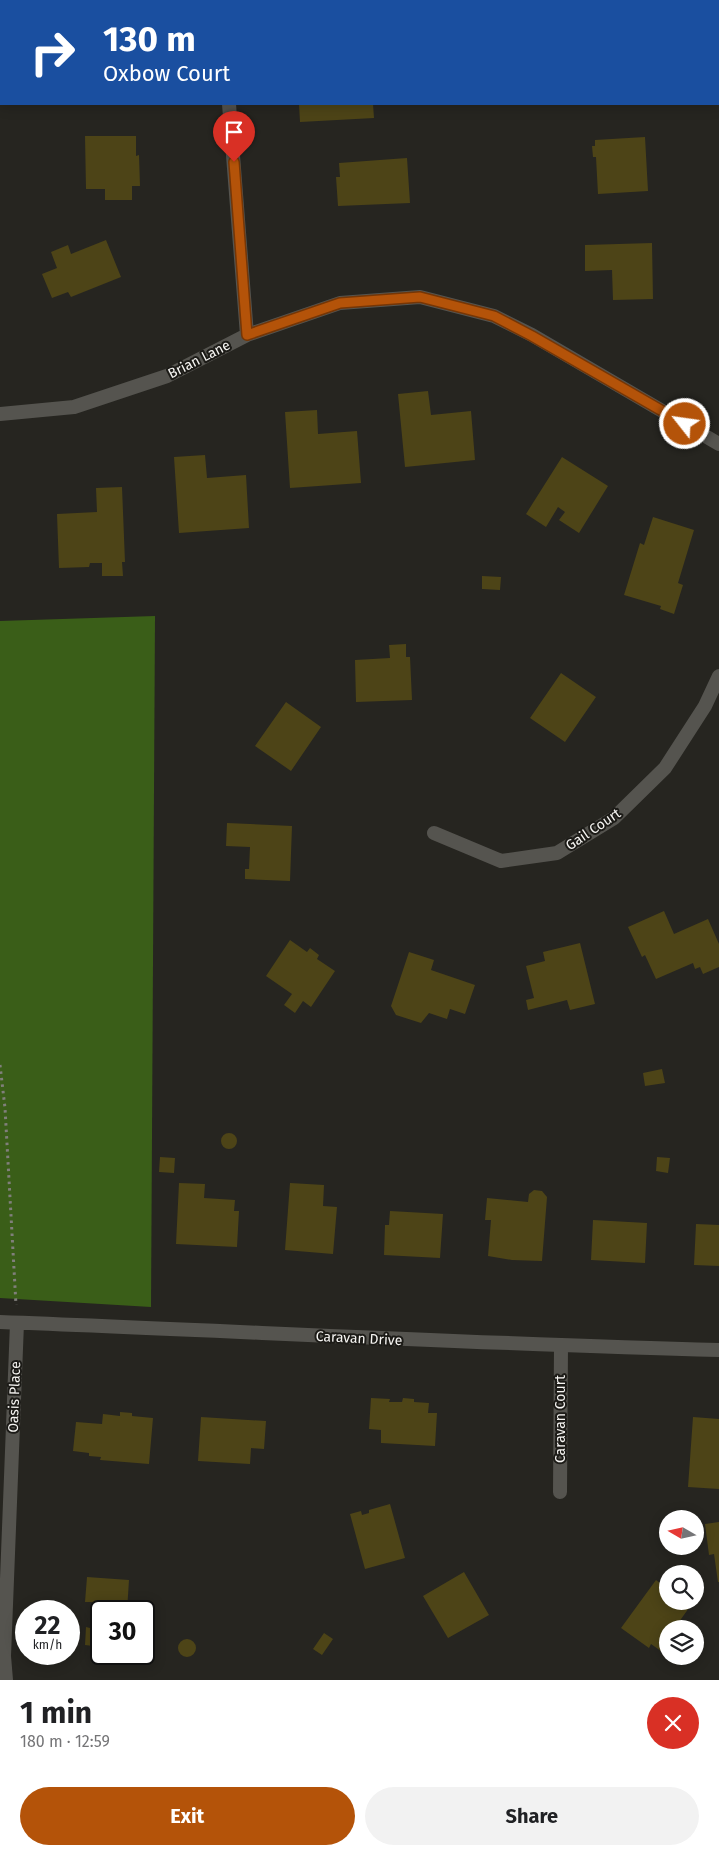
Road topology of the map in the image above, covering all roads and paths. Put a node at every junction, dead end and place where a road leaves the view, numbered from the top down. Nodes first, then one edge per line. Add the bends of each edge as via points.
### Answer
1 (230, 105) edge
2 (247, 335) junction
3 (0, 414) edge
4 (719, 444) edge
5 (719, 676) edge
6 (434, 833) dead end
7 (0, 1065) edge
8 (0, 1322) edge
9 (17, 1323) junction
10 (560, 1346) junction
11 (719, 1350) edge
12 (560, 1492) dead end
13 (6, 1680) edge

1 - 2 street
2 - 3 street, Brian Lane via 167,376 74,407
2 - 4 street, Brian Lane via 340,303 420,297 494,316
5 - 6 street, Gail Court via 705,706 665,768 614,818 557,853 502,861
7 - 9 path
8 - 9 street, Caravan Drive
9 - 10 street, Caravan Drive
9 - 13 street, Oasis Place via 4,1656
10 - 11 street, Caravan Drive
10 - 12 street, Caravan Court

